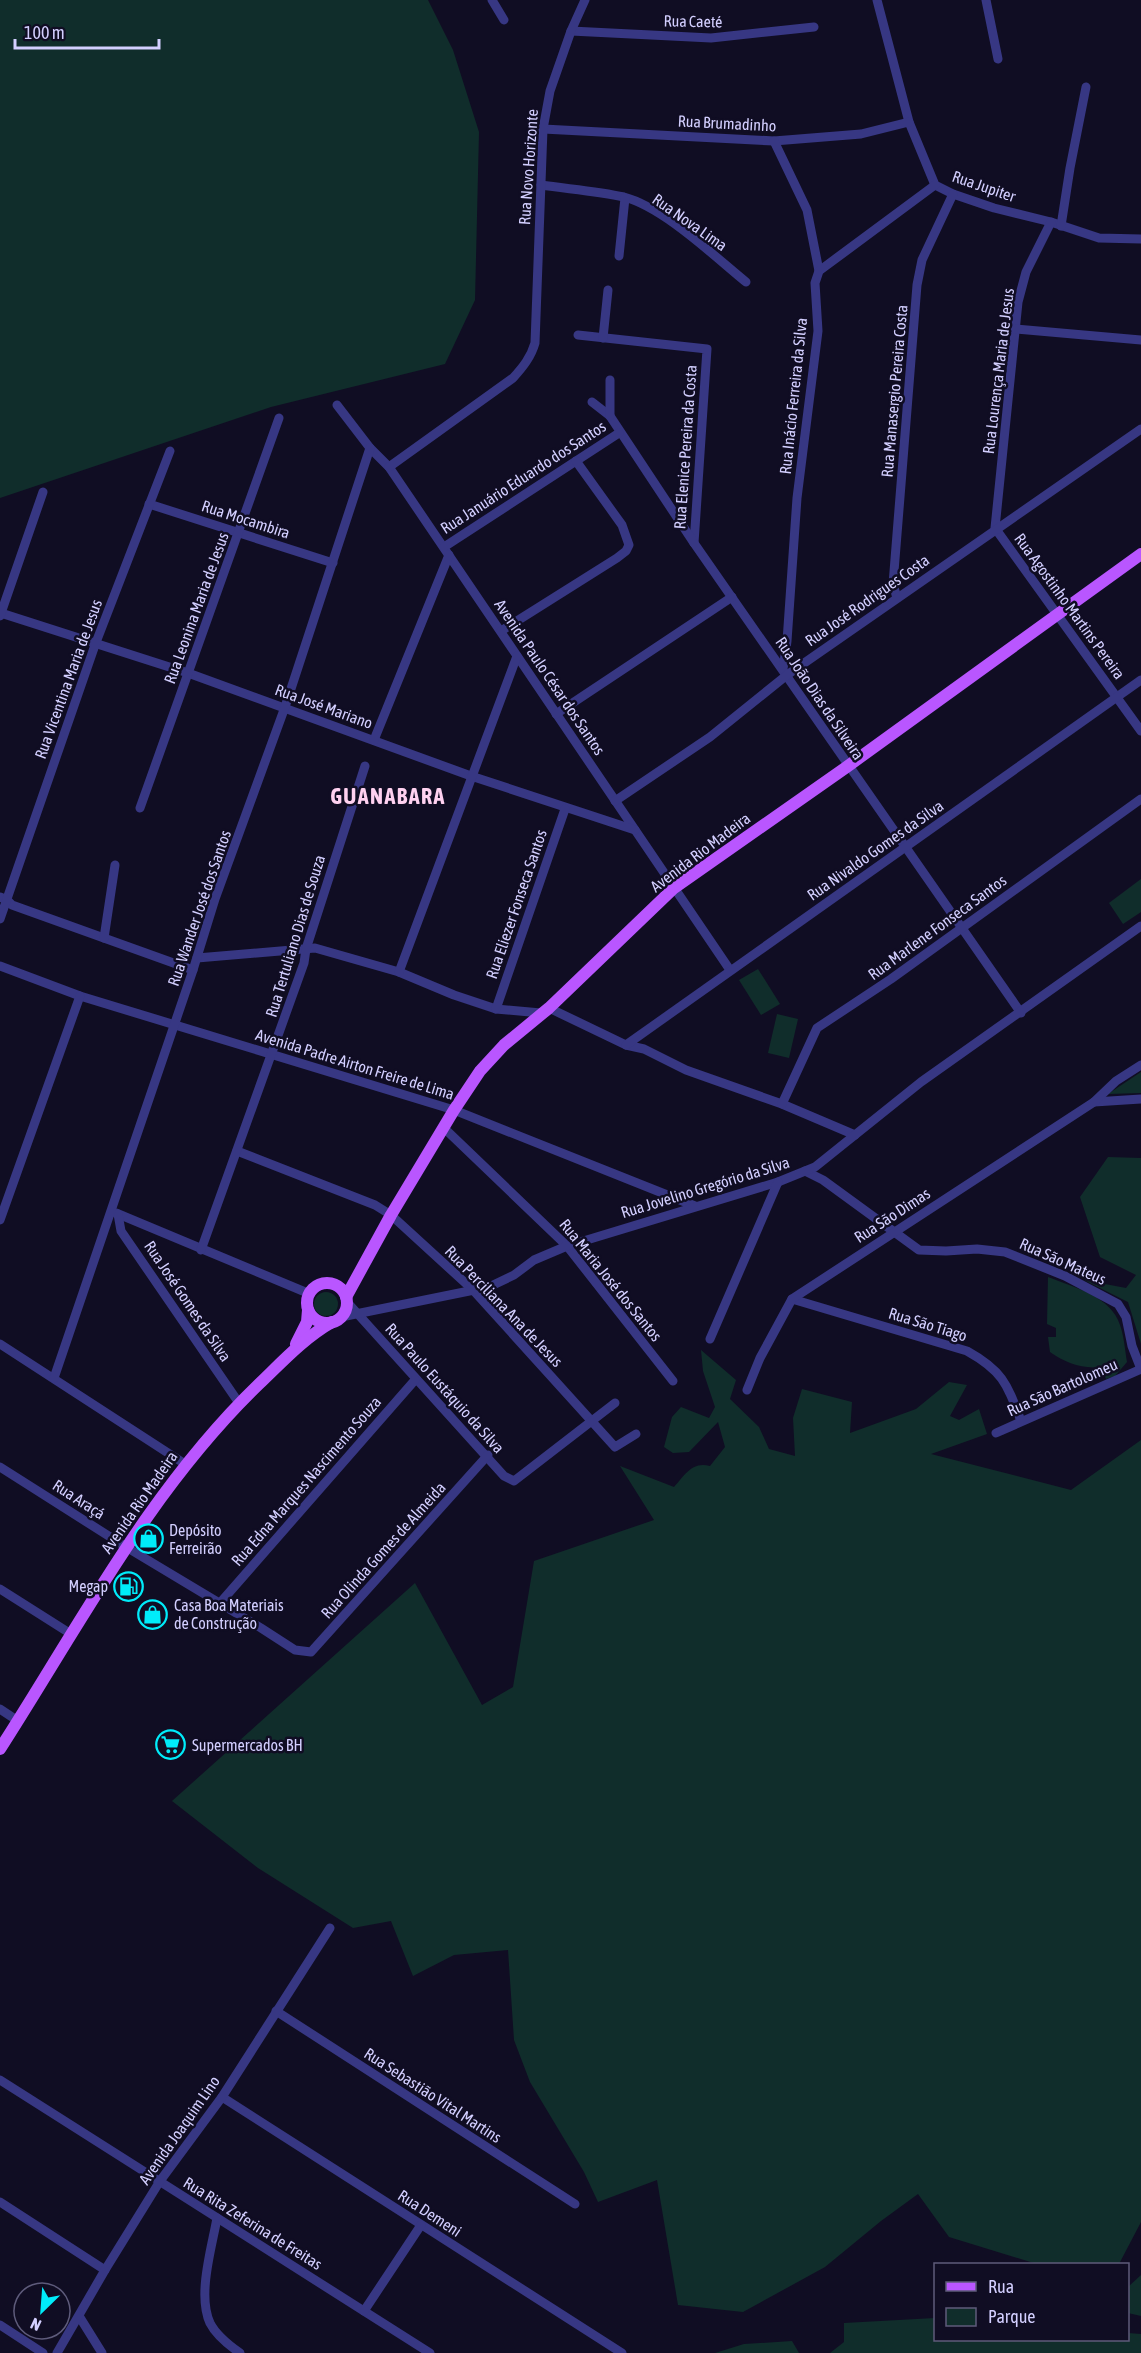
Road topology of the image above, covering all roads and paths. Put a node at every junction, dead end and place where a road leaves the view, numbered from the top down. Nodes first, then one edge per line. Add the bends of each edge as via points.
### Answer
1 (492, 0) edge
2 (585, 0) edge
3 (877, 0) edge
4 (986, 0) edge
5 (504, 20) dead end
6 (814, 27) dead end
7 (571, 31) junction
8 (998, 60) dead end
9 (1086, 87) dead end
10 (909, 122) junction
11 (543, 129) junction
12 (774, 141) junction
13 (541, 185) junction
14 (935, 185) junction
15 (953, 194) junction
16 (625, 198) junction
17 (1051, 222) junction
18 (1061, 226) junction
19 (1141, 239) edge
20 (619, 256) dead end
21 (819, 271) junction
22 (746, 282) dead end
23 (608, 290) dead end
24 (1015, 329) junction
25 (578, 335) dead end
26 (603, 338) junction
27 (1141, 340) edge
28 (610, 380) dead end
29 (592, 402) dead end
30 (337, 405) dead end
31 (610, 416) junction
32 (279, 418) dead end
33 (1141, 429) edge
34 (619, 433) junction
35 (370, 448) junction
36 (170, 451) dead end
37 (576, 461) junction
38 (389, 467) junction
39 (43, 492) dead end
40 (149, 504) junction
41 (995, 528) junction
42 (238, 533) junction
43 (694, 543) junction
44 (446, 551) junction
45 (1141, 554) edge
46 (333, 563) junction
47 (732, 597) junction
48 (897, 598) junction
49 (1058, 613) junction
50 (1, 615) edge
51 (501, 631) junction
52 (95, 645) junction
53 (517, 656) junction
54 (785, 672) junction
55 (188, 673) junction
56 (1141, 680) edge
57 (1117, 696) junction
58 (285, 707) junction
59 (556, 714) junction
60 (1141, 731) edge
61 (374, 740) junction
62 (365, 766) dead end
63 (848, 766) junction
64 (471, 776) junction
65 (1141, 799) edge
66 (615, 801) junction
67 (140, 808) dead end
68 (565, 809) junction
69 (635, 830) junction
70 (905, 846) junction
71 (115, 865) dead end
72 (674, 888) junction
73 (3, 899) edge
74 (0, 919) edge
75 (1141, 926) edge
76 (961, 928) junction
77 (104, 938) junction
78 (306, 949) junction
79 (197, 958) junction
80 (0, 966) edge
81 (193, 970) junction
82 (730, 970) junction
83 (399, 972) junction
84 (80, 996) junction
85 (496, 1009) junction
86 (545, 1010) junction
87 (1021, 1013) junction
88 (174, 1026) junction
89 (626, 1045) junction
90 (273, 1054) junction
91 (1141, 1065) edge
92 (1141, 1099) edge
93 (1094, 1102) junction
94 (782, 1104) junction
95 (454, 1110) junction
96 (444, 1128) junction
97 (855, 1135) junction
98 (237, 1152) junction
99 (805, 1171) junction
100 (778, 1182) junction
101 (695, 1206) junction
102 (114, 1212) junction
103 (391, 1215) junction
104 (0, 1220) edge
105 (894, 1232) junction
106 (567, 1246) junction
107 (201, 1250) junction
108 (365, 1260) junction
109 (330, 1284) junction
110 (472, 1290) junction
111 (310, 1294) junction
112 (792, 1299) junction
113 (346, 1300) junction
114 (308, 1310) junction
115 (357, 1312) junction
116 (336, 1320) junction
117 (710, 1339) dead end
118 (0, 1344) edge
119 (290, 1353) junction
120 (1141, 1369) edge
121 (54, 1378) junction
122 (415, 1380) junction
123 (673, 1381) dead end
124 (747, 1390) dead end
125 (239, 1402) junction
126 (615, 1403) dead end
127 (1021, 1421) junction
128 (592, 1422) junction
129 (996, 1433) dead end
130 (636, 1434) dead end
131 (488, 1455) junction
132 (185, 1464) junction
133 (0, 1467) edge
134 (126, 1547) junction
135 (0, 1589) edge
136 (220, 1603) junction
137 (71, 1634) junction
138 (295, 1650) joint
139 (0, 1709) edge
140 (18, 1721) junction
141 (0, 1749) edge
142 (330, 1928) dead end
143 (276, 2011) junction
144 (0, 2080) edge
145 (222, 2097) junction
146 (159, 2181) junction
147 (0, 2202) edge
148 (575, 2204) dead end
149 (217, 2217) junction
150 (421, 2225) junction
151 (105, 2270) junction
152 (364, 2311) junction
153 (78, 2316) junction
154 (0, 2325) edge
155 (424, 2352) edge
156 (43, 2353) edge
157 (57, 2353) edge
158 (102, 2353) edge
159 (240, 2353) edge
160 (622, 2353) edge

1 - 5 street
2 - 7 street, Rua Novo Horizonte
3 - 10 street, Rua Jupiter
4 - 8 street
6 - 7 street, Rua Caeté via 711,38
7 - 11 street, Rua Novo Horizonte via 550,91
9 - 18 street
10 - 12 street, Rua Brumadinho via 861,134
10 - 14 street, Rua Jupiter
11 - 12 street, Rua Brumadinho
11 - 13 street, Rua Novo Horizonte
12 - 21 street, Rua Inácio Ferreira da Silva via 807,210
13 - 16 street, Rua Nova Lima
13 - 38 street, Rua Novo Horizonte via 535,343 525,365 513,378
14 - 15 street, Rua Jupiter
14 - 21 street
15 - 17 street, Rua Jupiter
15 - 48 street, Rua Manasergio Pereira Costa via 922,260 917,285 893,584
16 - 20 street
16 - 22 street, Rua Nova Lima via 678,227
17 - 18 street, Rua Jupiter
17 - 24 street, Rua Lourença Maria de Jesus via 1026,272
18 - 19 street, Rua Jupiter via 1099,238
21 - 54 street, Rua Inácio Ferreira da Silva via 815,283 818,331 797,498
23 - 26 street
24 - 27 street
24 - 41 street, Rua Lourença Maria de Jesus
25 - 26 street, Rua Elenice Pereira da Costa
26 - 43 street, Rua Elenice Pereira da Costa via 707,349
28 - 31 street
29 - 31 street, Rua João Dias da Silveira
30 - 35 street, Avenida Paulo César dos Santos
31 - 34 street, Rua João Dias da Silveira
32 - 42 street, Rua Leonina Maria de Jesus
33 - 41 street, Rua José Rodrigues Costa
34 - 37 street, Rua Januário Eduardo dos Santos
34 - 43 street, Rua João Dias da Silveira
35 - 38 street, Avenida Paulo César dos Santos
35 - 46 street, Rua Wander José dos Santos
36 - 40 street, Rua Vicentina Maria de Jesus
37 - 44 street, Rua Januário Eduardo dos Santos
37 - 51 street via 622,525 629,544 626,551
38 - 44 street, Avenida Paulo César dos Santos
39 - 50 street
40 - 42 street, Rua Mocambira
40 - 52 street, Rua Vicentina Maria de Jesus
41 - 48 street, Rua José Rodrigues Costa
41 - 49 street, Rua Agostinho Martins Pereira
42 - 46 street, Rua Mocambira
42 - 55 street, Rua Leonina Maria de Jesus
43 - 47 street, Rua João Dias da Silveira
44 - 51 street, Avenida Paulo César dos Santos
44 - 61 street
45 - 49 main road, Avenida Rio Madeira
46 - 58 street, Rua Wander José dos Santos
47 - 54 street, Rua João Dias da Silveira
47 - 59 street
48 - 54 street, Rua José Rodrigues Costa
49 - 57 street, Rua Agostinho Martins Pereira
49 - 63 main road, Avenida Rio Madeira
50 - 52 street, Rua José Mariano
51 - 53 street, Avenida Paulo César dos Santos
52 - 55 street, Rua José Mariano
52 - 73 street, Rua Vicentina Maria de Jesus
53 - 59 street, Avenida Paulo César dos Santos
53 - 64 street
54 - 63 street, Rua João Dias da Silveira
54 - 66 street, Rua José Rodrigues Costa via 711,736
55 - 58 street, Rua José Mariano
55 - 67 street, Rua Leonina Maria de Jesus
56 - 57 street, Rua Nivaldo Gomes da Silva
57 - 60 street, Rua Agostinho Martins Pereira
57 - 70 street, Rua Nivaldo Gomes da Silva
58 - 61 street, Rua José Mariano
58 - 79 street, Rua Wander José dos Santos
59 - 66 street, Avenida Paulo César dos Santos
61 - 64 street, Rua José Mariano
62 - 78 street, Rua Tertuliano Dias de Souza
63 - 70 street, Rua João Dias da Silveira
63 - 72 main road, Avenida Rio Madeira
64 - 68 street, Rua José Mariano
64 - 83 street
65 - 76 street, Rua Marlene Fonseca Santos
66 - 69 street, Avenida Paulo César dos Santos
68 - 69 street, Rua José Mariano
68 - 85 street, Rua Eliezer Fonseca Santos
69 - 72 street, Avenida Paulo César dos Santos
70 - 76 street, Rua João Dias da Silveira
70 - 82 street, Rua Nivaldo Gomes da Silva
71 - 77 street
72 - 82 street, Avenida Paulo César dos Santos
72 - 86 main road, Avenida Rio Madeira
73 - 74 street, Rua Vicentina Maria de Jesus
73 - 77 street
75 - 87 street, Rua Jovelino Gregório da Silva
76 - 87 street, Rua João Dias da Silveira
76 - 94 street, Rua Marlene Fonseca Santos via 817,1028
77 - 81 street
78 - 79 street
78 - 83 street via 315,948
78 - 90 street, Rua Tertuliano Dias de Souza
79 - 81 street, Rua Wander José dos Santos
80 - 84 street, Avenida Padre Airton Freire de Lima
81 - 88 street, Rua Wander José dos Santos
82 - 89 street, Rua Nivaldo Gomes da Silva
83 - 85 street
84 - 88 street, Avenida Padre Airton Freire de Lima
84 - 104 street
85 - 86 street
86 - 89 street
86 - 95 main road, Avenida Rio Madeira via 504,1044
87 - 97 street, Rua Jovelino Gregório da Silva via 921,1082
88 - 90 street, Avenida Padre Airton Freire de Lima
88 - 102 street, Rua Wander José dos Santos
89 - 94 street
90 - 95 street, Avenida Padre Airton Freire de Lima
90 - 98 street, Rua Tertuliano Dias de Souza
91 - 93 street, Rua São Dimas
92 - 93 street, Rua São Dimas
93 - 105 street, Rua São Dimas
94 - 97 street
95 - 96 main road, Avenida Rio Madeira
95 - 101 street, Avenida Padre Airton Freire de Lima
96 - 103 main road, Avenida Rio Madeira
96 - 106 street, Rua Maria José dos Santos
97 - 99 street, Rua Jovelino Gregório da Silva
98 - 103 street, Rua Perciliana Ana de Jesus via 375,1205
98 - 107 street, Rua Tertuliano Dias de Souza
99 - 100 street, Rua Jovelino Gregório da Silva
99 - 105 street, Rua São Mateus
100 - 101 street, Rua Jovelino Gregório da Silva
100 - 117 street
101 - 106 street, Rua Jovelino Gregório da Silva
102 - 107 street
102 - 121 street, Rua Wander José dos Santos
102 - 125 street, Rua José Gomes da Silva via 122,1231
103 - 108 main road, Avenida Rio Madeira
103 - 110 street, Rua Perciliana Ana de Jesus
105 - 112 street, Rua São Dimas
105 - 120 street, Rua São Mateus via 919,1250 1005,1252 1065,1276 1118,1304 1126,1317
106 - 110 street, Rua Jovelino Gregório da Silva via 489,1287
106 - 123 street, Rua Maria José dos Santos
107 - 111 street
108 - 109 main road, Avenida Rio Madeira via 347,1277
108 - 113 main road, Avenida Rio Madeira
109 - 111 main road via 316,1287
109 - 113 main road via 340,1288
110 - 115 street, Rua Jovelino Gregório da Silva
110 - 128 street, Rua Perciliana Ana de Jesus
111 - 114 main road
112 - 124 street, Rua São Dimas
112 - 127 street, Rua São Tiago via 967,1351 999,1373
113 - 115 street
113 - 116 main road
114 - 116 main road via 320,1322
114 - 119 main road, Avenida Rio Madeira via 305,1328
115 - 116 street, Rua Jovelino Gregório da Silva
115 - 122 street, Rua Paulo Eustáquio da Silva
116 - 119 main road, Avenida Rio Madeira
118 - 121 street
119 - 125 main road, Avenida Rio Madeira
120 - 127 street, Rua São Bartolomeu
121 - 132 street
122 - 131 street, Rua Paulo Eustáquio da Silva
122 - 136 street, Rua Edna Marques Nascimento Souza
125 - 132 main road, Avenida Rio Madeira
126 - 128 street
127 - 129 street, Rua São Bartolomeu
128 - 130 street, Rua Perciliana Ana de Jesus via 615,1447
128 - 131 street, Rua Paulo Eustáquio da Silva via 514,1481 504,1476
131 - 138 street, Rua Olinda Gomes de Almeida via 311,1652
132 - 134 main road, Avenida Rio Madeira
133 - 134 street, Rua Araçá
134 - 136 street, Rua Araçá
134 - 137 main road, Avenida Rio Madeira
135 - 137 street
136 - 138 street, Rua Araçá
137 - 140 main road, Avenida Rio Madeira
139 - 140 street
140 - 141 main road, Avenida Rio Madeira
142 - 143 street, Avenida Joaquim Lino
143 - 145 street, Avenida Joaquim Lino
143 - 148 street, Rua Sebastião Vital Martins
144 - 146 street, Rua Rita Zeferina de Freitas
145 - 146 street, Avenida Joaquim Lino
145 - 150 street, Rua Demeni
146 - 149 street, Rua Rita Zeferina de Freitas
146 - 151 street, Avenida Joaquim Lino
147 - 151 street
149 - 152 street, Rua Rita Zeferina de Freitas
149 - 159 street via 204,2293 210,2323
150 - 152 street
150 - 160 street, Rua Demeni
151 - 153 street, Avenida Joaquim Lino
152 - 155 street, Rua Rita Zeferina de Freitas
153 - 157 street, Avenida Joaquim Lino
153 - 158 street
154 - 156 street

